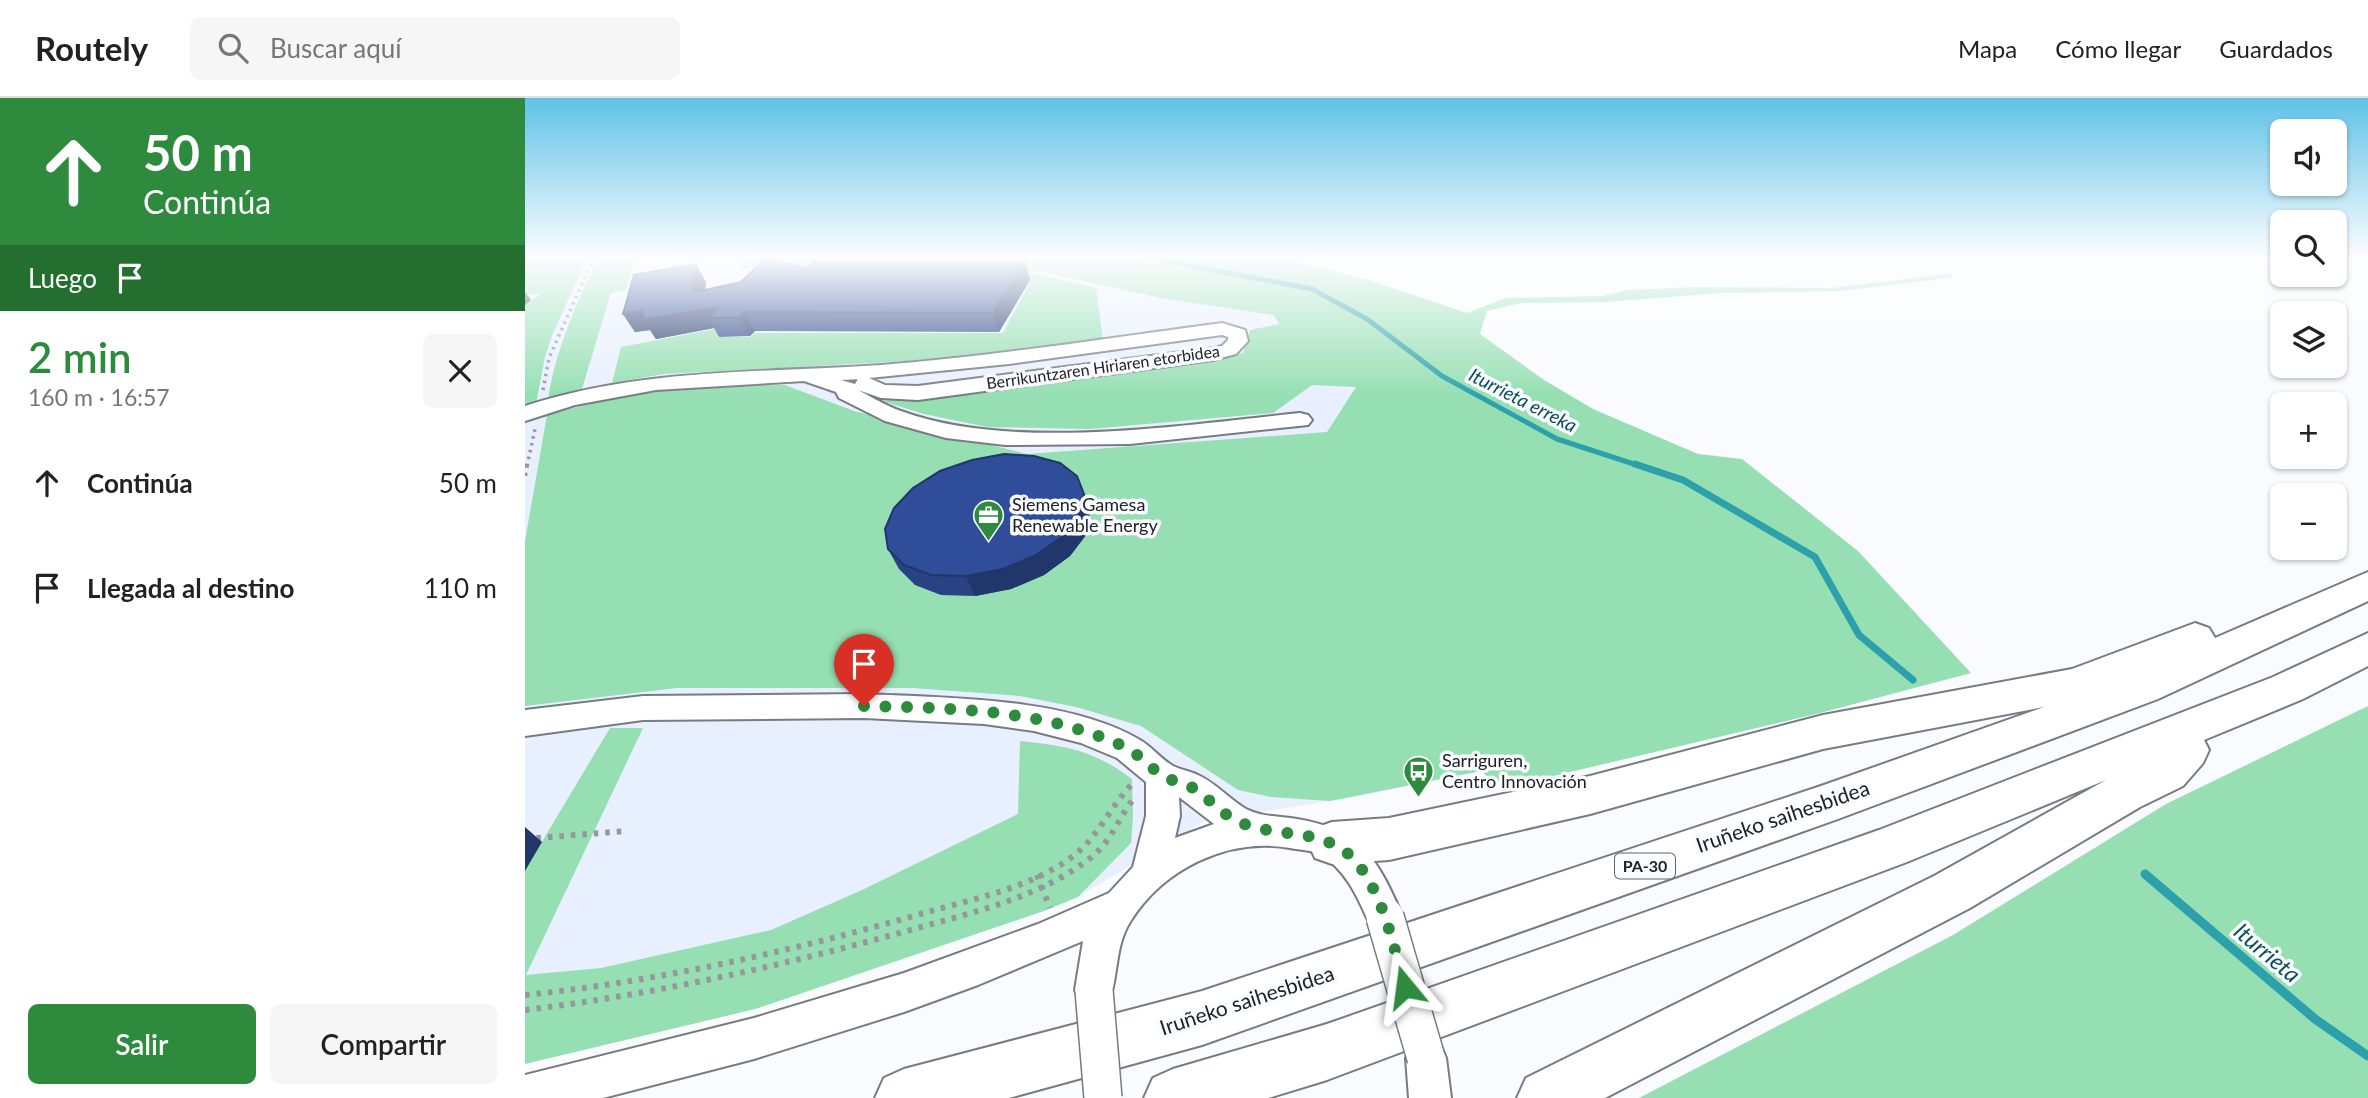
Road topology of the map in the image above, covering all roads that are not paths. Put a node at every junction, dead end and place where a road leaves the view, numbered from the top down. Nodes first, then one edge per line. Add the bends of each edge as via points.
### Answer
1 (807, 373) junction
2 (864, 381) junction
3 (532, 411) edge
4 (1300, 420) dead end
5 (2368, 566) edge
6 (2368, 585) edge
7 (2368, 648) edge
8 (2368, 668) edge
9 (525, 723) edge
10 (2187, 750) junction
11 (1146, 782) junction
12 (1260, 829) junction
13 (1332, 843) junction
14 (1149, 874) junction
15 (1123, 904) junction
16 (1617, 947) junction
17 (525, 1096) edge
18 (904, 1098) edge
19 (1103, 1098) edge
20 (1173, 1098) edge
21 (1430, 1098) edge
22 (1546, 1098) edge

1 - 2 street, Berrikuntzaren Hiriaren etorbidea
1 - 2 street, Berrikuntzaren Hiriaren etorbidea via 813,378
1 - 3 street, Berrikuntzaren Hiriaren etorbidea via 656,381
2 - 2 street, Berrikuntzaren Hiriaren etorbidea via 1222,329 1238,334 1229,350 1213,354 918,393 881,391
2 - 4 street, Berrikuntzaren Hiriaren etorbidea via 847,393 877,412 903,421 1015,438 1137,436
5 - 13 highway via 2077,684 1823,732 1590,794 1389,839
6 - 18 highway, Iruñeko saihesbidea / PA-30 via 2143,688 1822,805 1202,1018
7 - 16 highway via 2288,688 1915,837
8 - 10 highway
9 - 11 street via 643,708 818,719 920,707 1034,719 1087,732 1128,748
10 - 16 highway via 1894,866 1753,913
10 - 22 highway via 2167,773 1952,892
11 - 12 street via 1188,785 1235,820
11 - 14 street via 1164,816
12 - 13 street
12 - 14 street via 1189,848
13 - 21 street, bridge via 1360,867 1385,917 1426,1058
14 - 15 street
15 - 17 street via 1057,936 927,986 669,1062
15 - 19 street, bridge via 1104,937 1094,990
16 - 20 highway via 1327,1052

